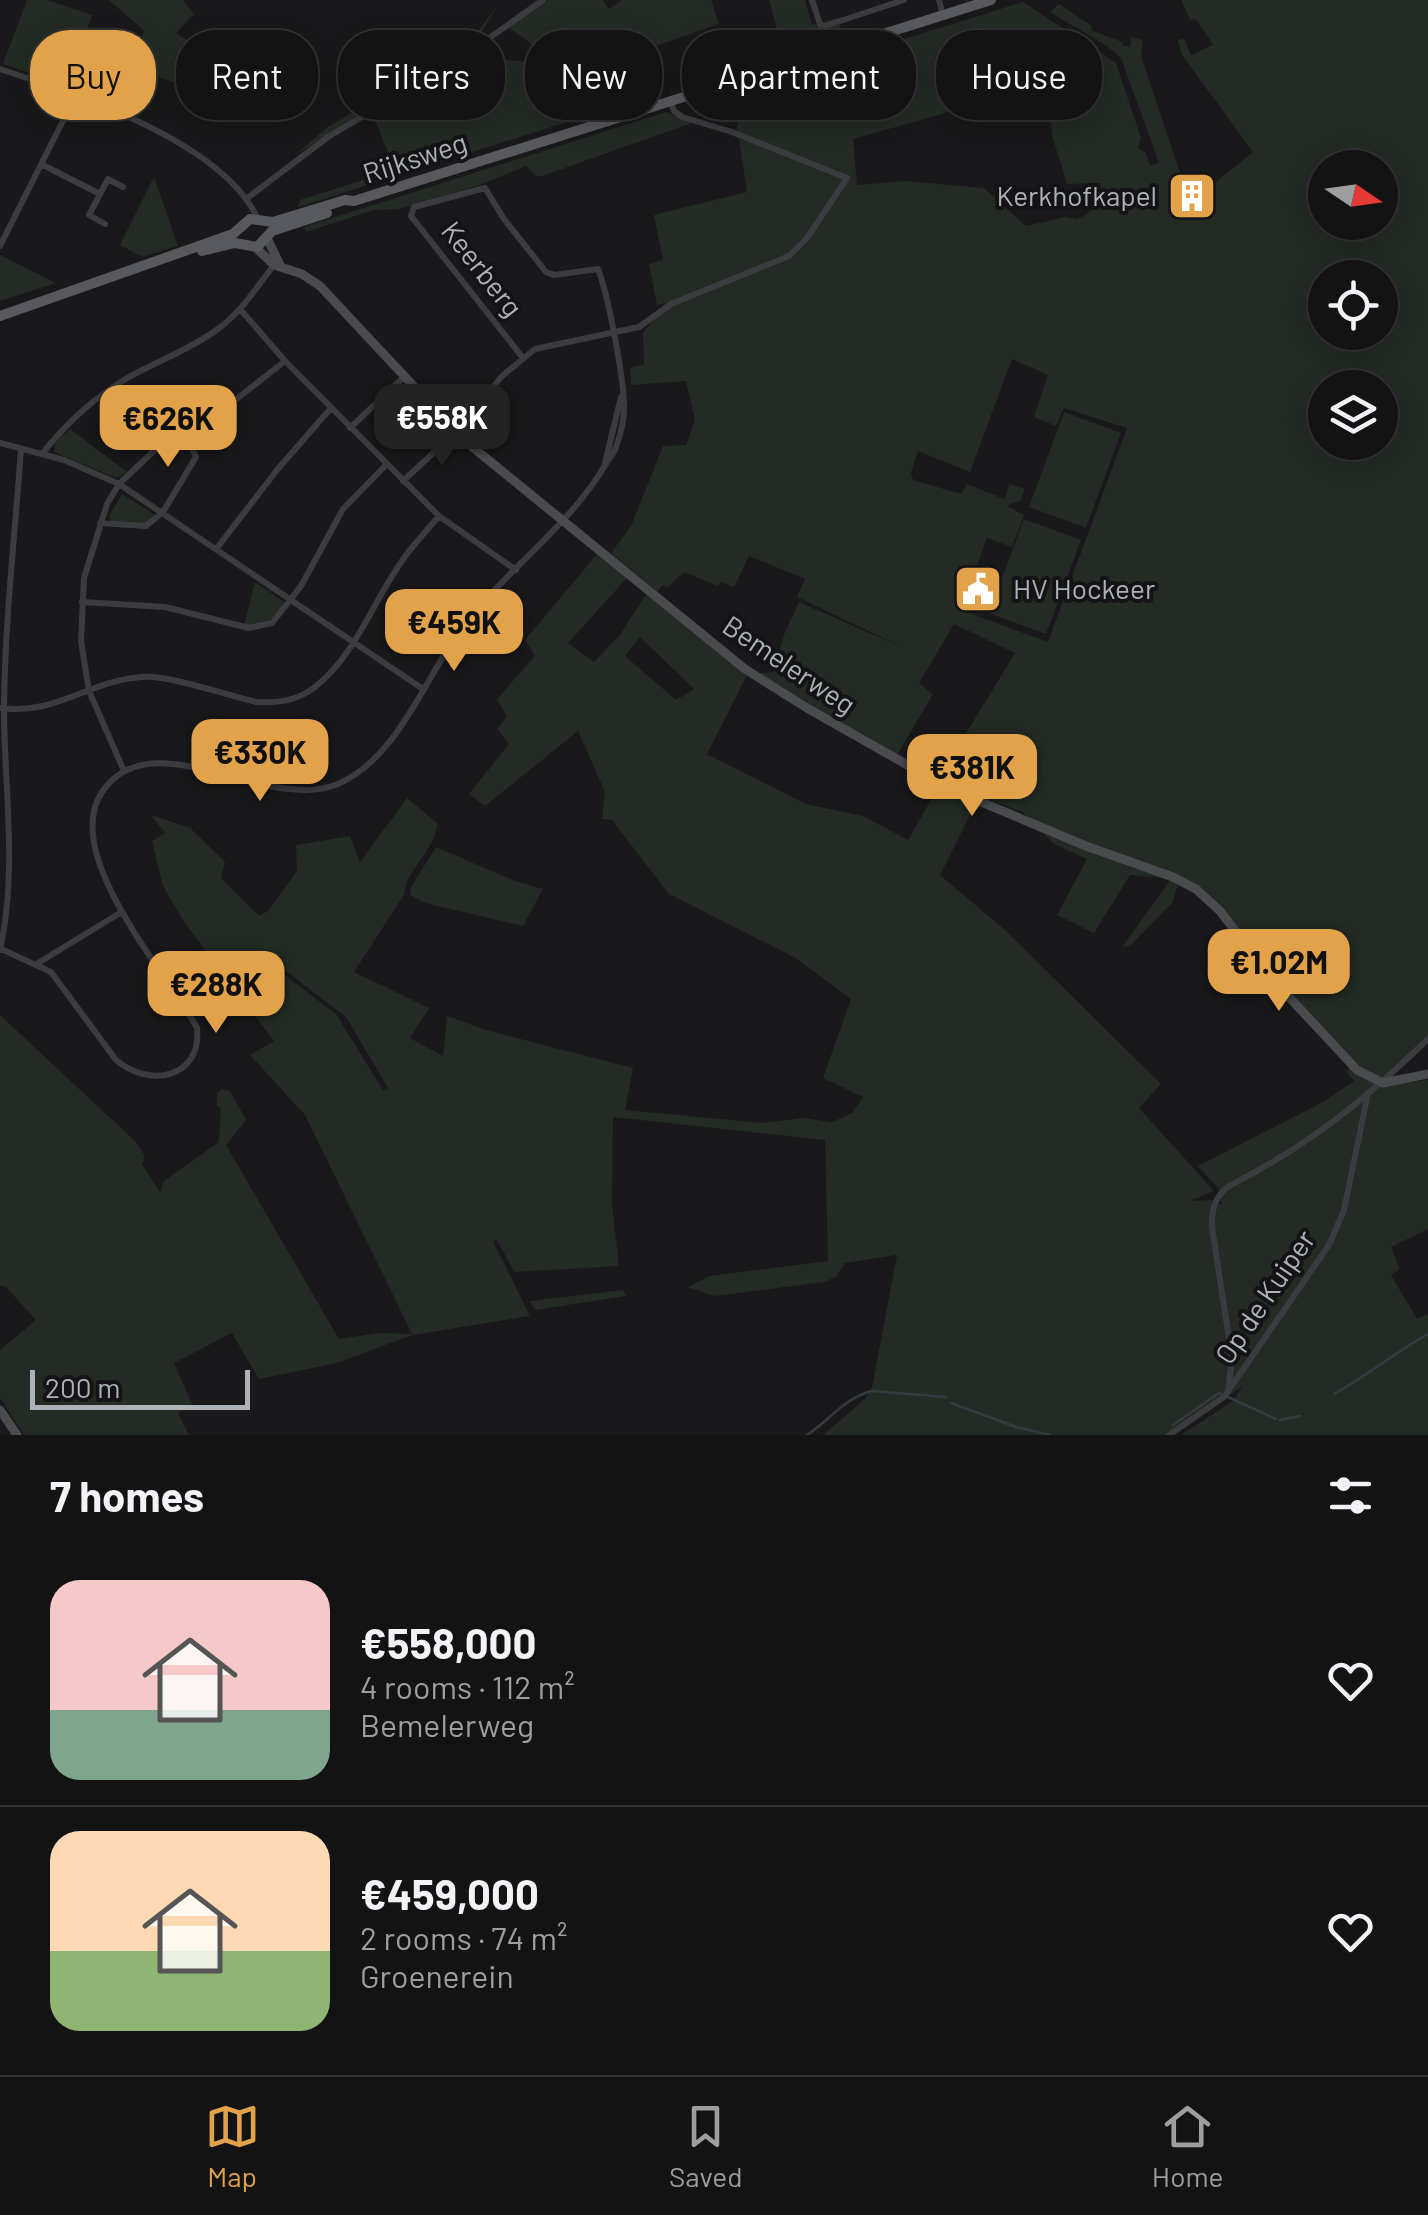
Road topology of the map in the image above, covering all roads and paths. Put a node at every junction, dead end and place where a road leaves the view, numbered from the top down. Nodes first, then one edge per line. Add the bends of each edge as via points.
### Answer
1 (544, 0) edge
2 (812, 0) edge
3 (904, 0) edge
4 (939, 0) edge
5 (991, 0) edge
6 (944, 15) junction
7 (824, 26) junction
8 (825, 30) edge
9 (896, 30) edge
10 (0, 69) edge
11 (30, 79) edge
12 (682, 97) edge
13 (670, 101) junction
14 (63, 120) edge
15 (136, 120) edge
16 (41, 164) junction
17 (124, 187) dead end
18 (100, 194) junction
19 (246, 199) junction
20 (105, 224) dead end
21 (255, 230) junction
22 (0, 246) edge
23 (255, 248) joint
24 (277, 264) junction
25 (240, 310) junction
26 (0, 313) edge
27 (612, 334) junction
28 (523, 358) junction
29 (285, 362) junction
30 (405, 376) junction
31 (488, 394) junction
32 (331, 408) junction
33 (183, 428) junction
34 (350, 428) junction
35 (502, 429) dead end
36 (455, 431) junction
37 (0, 443) edge
38 (21, 448) junction
39 (42, 454) junction
40 (386, 464) junction
41 (403, 481) junction
42 (119, 484) junction
43 (163, 512) junction
44 (439, 516) junction
45 (563, 522) junction
46 (100, 524) junction
47 (217, 548) junction
48 (516, 570) junction
49 (292, 598) junction
50 (82, 602) junction
51 (353, 642) junction
52 (423, 689) junction
53 (89, 691) junction
54 (2, 708) edge
55 (124, 771) junction
56 (120, 912) junction
57 (0, 950) edge
58 (38, 963) junction
59 (1428, 1040) edge
60 (1428, 1074) edge
61 (1383, 1084) junction
62 (1367, 1097) junction
63 (1228, 1392) junction
64 (0, 1410) edge
65 (17, 1435) edge
66 (1168, 1435) edge

1 - 19 street via 328,137
2 - 7 street
3 - 7 street
4 - 6 street
5 - 6 main road, Rijksweg
6 - 9 main road, Rijksweg
7 - 8 street
10 - 11 street
12 - 13 main road, Rijksweg
13 - 21 main road, Rijksweg
13 - 27 street via 682,117 847,178 789,256
14 - 16 street
15 - 19 street via 196,152
16 - 18 street
16 - 22 street
17 - 18 street via 108,179
18 - 20 street via 89,216
19 - 21 street
21 - 23 main road
21 - 24 street
21 - 26 main road, Rijksweg
23 - 24 street, Bemelerweg
24 - 25 street
24 - 30 street, Bemelerweg via 325,290
25 - 29 street
25 - 39 street via 200,341 101,395
27 - 28 street via 541,346
27 - 28 street, Keerberg via 598,269 546,272 485,188 414,207 411,216
27 - 45 street via 623,392 604,467
28 - 31 street
29 - 32 street
29 - 33 street
30 - 34 street
30 - 36 street, Bemelerweg
31 - 35 street via 500,407
31 - 36 street
32 - 34 street
32 - 47 street
33 - 42 street
33 - 43 street via 196,457
34 - 40 street
36 - 41 street
36 - 45 street, Bemelerweg
37 - 38 street
38 - 39 street
38 - 54 street
39 - 42 street
40 - 41 street
40 - 49 street via 344,509
41 - 44 street
42 - 43 street
42 - 46 street
43 - 46 street via 141,527
43 - 47 street
44 - 48 street
44 - 51 street via 403,559
45 - 48 street
45 - 61 street, Bemelerweg via 745,669 807,708 955,790 1196,888 1357,1070
46 - 50 street
47 - 49 street
48 - 52 street via 457,634
49 - 50 street via 272,623 249,628 165,607
49 - 51 street
50 - 53 street
51 - 52 street
51 - 53 street via 316,687 288,701 256,702 153,677
52 - 55 street via 372,762 322,789 282,790 159,762
53 - 54 street via 42,708
53 - 55 street
54 - 57 street via 10,862
55 - 56 street via 102,792 92,825
56 - 58 street
56 - 58 street via 197,1028 194,1054 177,1072 152,1076 116,1060
57 - 58 street
59 - 61 street
60 - 61 street
61 - 62 street
62 - 63 street, Op de Kuiper via 1334,1236
62 - 63 street via 1218,1197 1212,1219 1232,1358
63 - 66 street, Op de Kuiper
64 - 65 street

